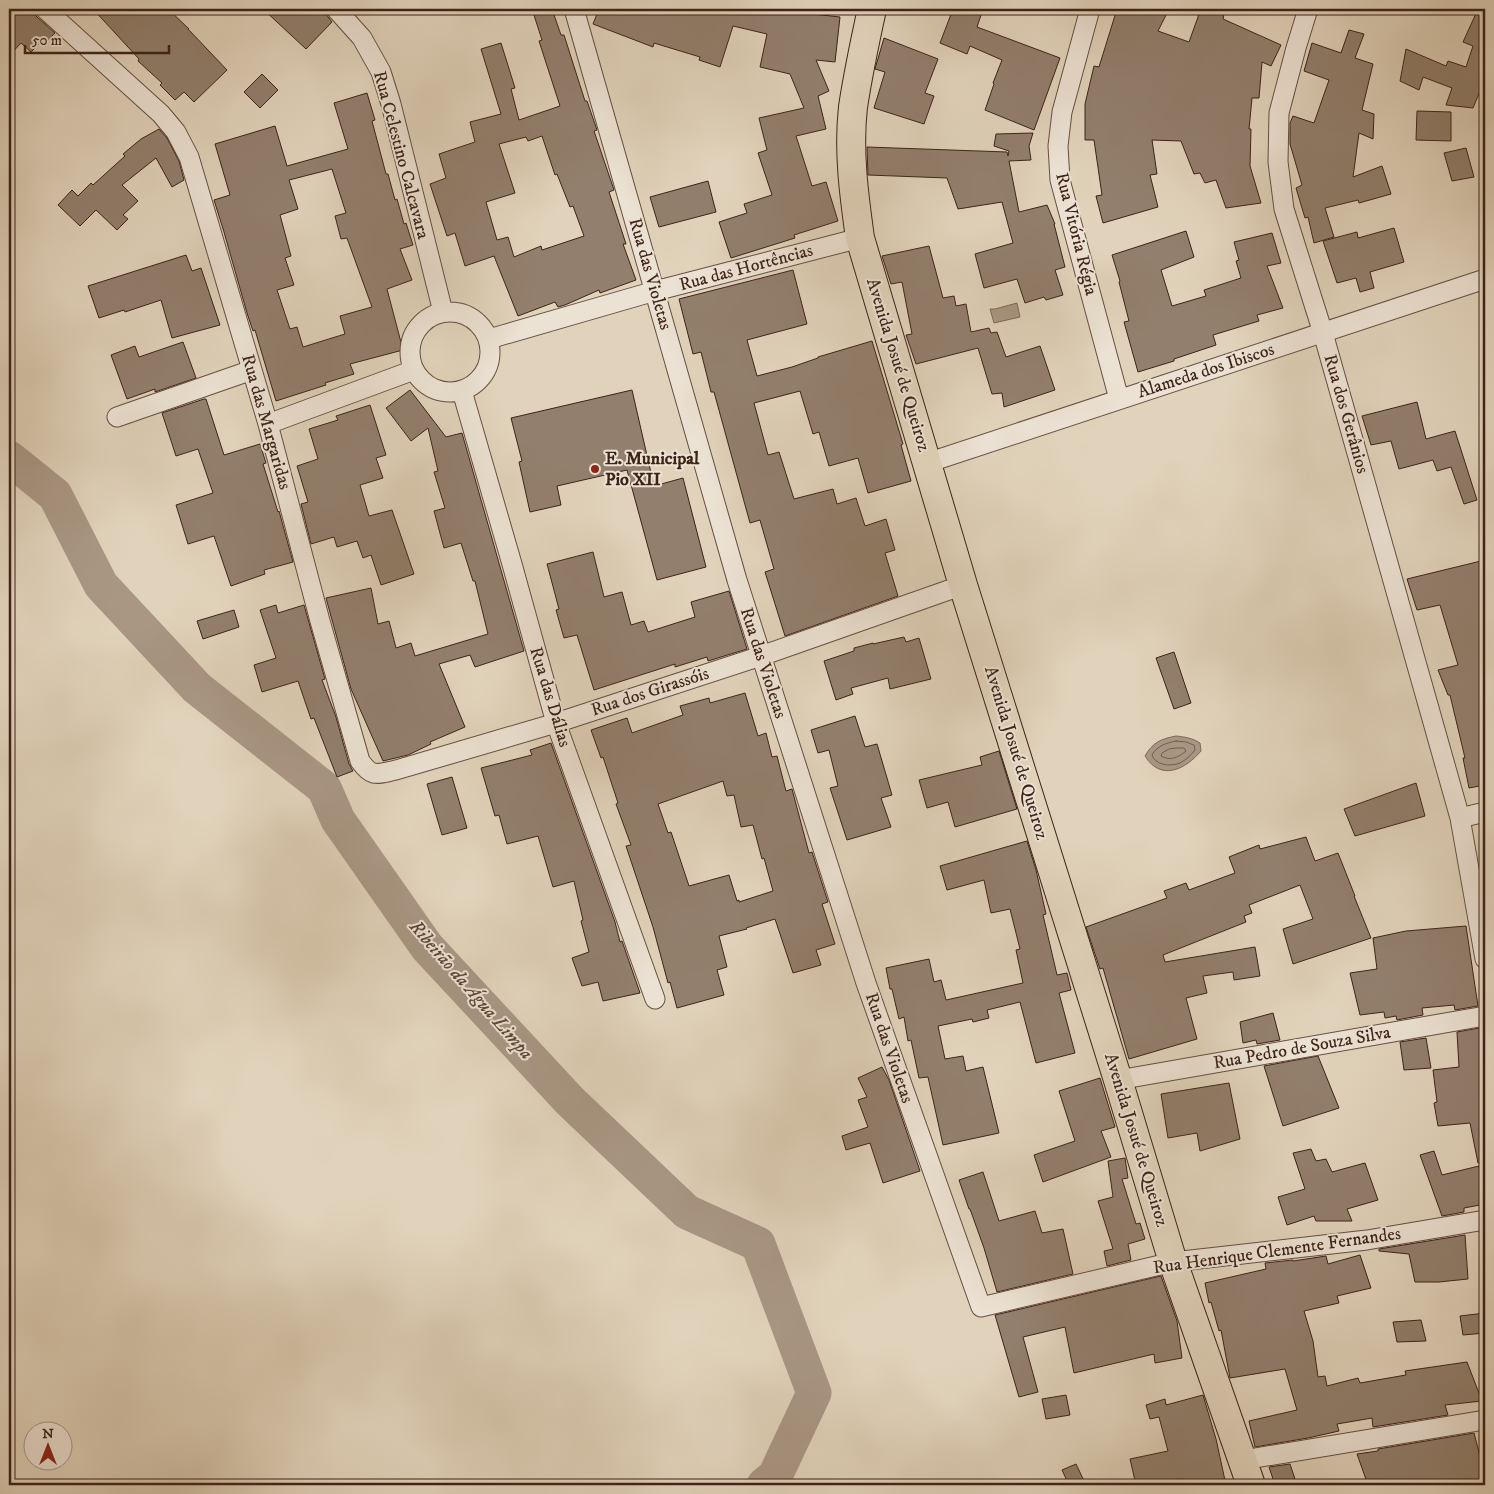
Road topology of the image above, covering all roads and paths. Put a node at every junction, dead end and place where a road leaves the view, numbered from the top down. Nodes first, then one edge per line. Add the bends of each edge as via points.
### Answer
1 (45, 9) edge
2 (336, 9) edge
3 (574, 9) edge
4 (872, 9) edge
5 (1090, 9) edge
6 (1308, 9) edge
7 (860, 238) junction
8 (1485, 279) edge
9 (655, 291) junction
10 (443, 312) junction
11 (1323, 333) junction
12 (488, 339) junction
13 (252, 370) junction
14 (414, 370) junction
15 (462, 391) junction
16 (1119, 399) junction
17 (118, 417) dead end
18 (268, 424) junction
19 (927, 463) junction
20 (964, 585) junction
21 (760, 656) junction
22 (556, 723) junction
23 (353, 739) joint
24 (1485, 812) edge
25 (1460, 818) junction
26 (1485, 959) edge
27 (655, 998) dead end
28 (1485, 1016) edge
29 (1118, 1080) junction
30 (1485, 1220) edge
31 (1173, 1262) junction
32 (981, 1308) joint
33 (1485, 1420) edge
34 (1244, 1460) junction
35 (1252, 1485) edge

1 - 13 street, Rua das Margaridas via 161,114 176,132 190,157
2 - 10 street, Rua Celestino Calcavara via 362,38 381,72
3 - 9 street, Rua das Violetas
4 - 7 main road, Avenida Josué de Queiroz via 853,109 851,151
5 - 16 street, Rua Vitória Régia via 1062,112 1058,146 1060,180
6 - 11 street, Rua dos Gerânios via 1279,113 1278,162 1284,209
7 - 9 street, Rua das Hortências
7 - 19 main road, Avenida Josué de Queiroz
8 - 11 street, Alameda dos Ibiscos
9 - 12 street, Rua das Hortências
9 - 21 street, Rua das Violetas
10 - 12 street via 462,314 473,320
10 - 14 street via 428,319 416,332 410,349
11 - 16 street, Alameda dos Ibiscos
11 - 25 street, Rua dos Gerânios
12 - 15 street via 490,355 486,371 476,383
13 - 17 street
13 - 18 street, Rua das Margaridas
14 - 15 street via 429,387 451,393
14 - 18 street
15 - 22 street, Rua das Dálias
16 - 19 street, Alameda dos Ibiscos
18 - 23 street, Rua das Margaridas
19 - 20 main road, Avenida Josué de Queiroz
20 - 21 street, Rua dos Girassóis
20 - 29 main road, Avenida Josué de Queiroz
21 - 22 street, Rua dos Girassóis
21 - 32 street, Rua das Violetas via 866,983
22 - 23 street, Rua dos Girassóis via 377,774 366,770
22 - 27 street, Rua das Dálias
24 - 25 street
25 - 26 street, Rua dos Gerânios
28 - 29 street, Rua Pedro de Souza Silva
29 - 31 main road, Avenida Josué de Queiroz
30 - 31 street, Rua Henrique Clemente Fernandes via 1367,1240
31 - 32 street, Rua Henrique Clemente Fernandes
31 - 34 main road, Avenida Josué de Queiroz
33 - 34 street
34 - 35 main road, Avenida Josué de Queiroz

